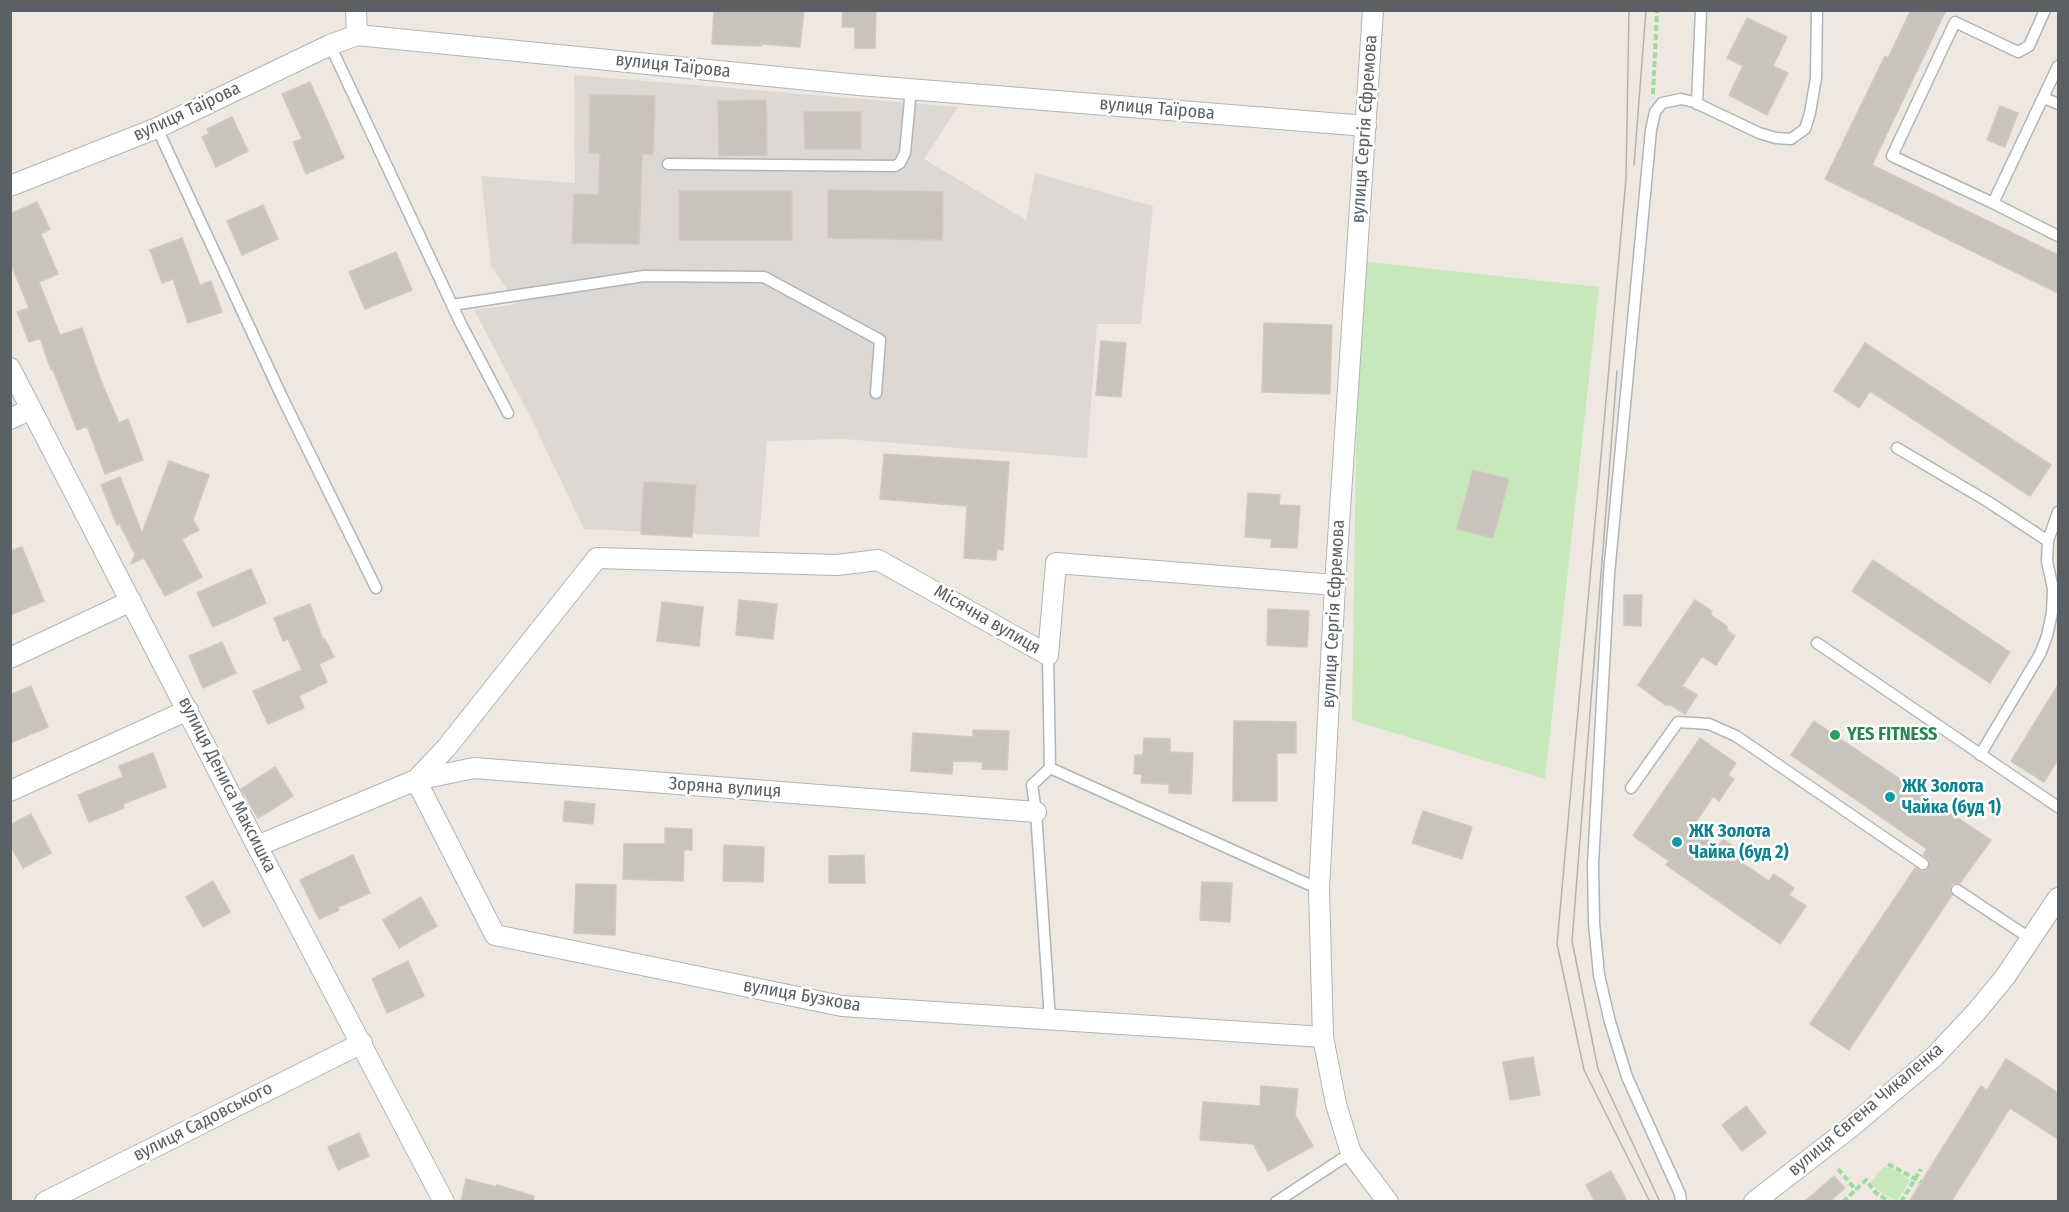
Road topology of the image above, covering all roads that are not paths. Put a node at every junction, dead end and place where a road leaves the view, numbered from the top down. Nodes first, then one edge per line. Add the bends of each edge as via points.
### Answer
1 (356, 10) edge
2 (1373, 10) edge
3 (1701, 10) edge
4 (1817, 10) edge
5 (2045, 10) edge
6 (357, 35) junction
7 (330, 45) junction
8 (2058, 66) edge
9 (911, 89) junction
10 (2044, 98) junction
11 (1697, 104) junction
12 (2058, 104) edge
13 (1366, 126) junction
14 (157, 128) junction
15 (668, 164) dead end
16 (10, 186) edge
17 (1993, 203) junction
18 (2058, 236) edge
19 (452, 305) junction
20 (10, 368) edge
21 (876, 393) dead end
22 (32, 409) junction
23 (508, 413) dead end
24 (10, 419) edge
25 (1897, 448) dead end
26 (2058, 512) edge
27 (2048, 541) junction
28 (1335, 585) junction
29 (376, 588) dead end
30 (131, 601) junction
31 (1817, 643) dead end
32 (1048, 655) junction
33 (10, 658) edge
34 (188, 710) junction
35 (1980, 755) junction
36 (1050, 768) junction
37 (416, 780) junction
38 (1631, 789) dead end
39 (10, 791) edge
40 (2058, 807) edge
41 (1036, 812) junction
42 (257, 846) junction
43 (1923, 864) dead end
44 (1319, 889) junction
45 (1957, 890) dead end
46 (2058, 898) edge
47 (2031, 939) junction
48 (1050, 1020) junction
49 (1323, 1037) junction
50 (362, 1043) junction
51 (1351, 1153) junction
52 (45, 1202) edge
53 (444, 1202) edge
54 (1276, 1202) edge
55 (1388, 1202) edge
56 (1681, 1202) edge
57 (1754, 1202) edge

1 - 6 street
2 - 13 street, вулиця Сергія Єфремова
3 - 11 lane
4 - 11 lane via 1816,78 1805,129 1791,139 1776,138
5 - 17 lane via 2029,46 2018,51 1955,22 1892,156
6 - 7 street, вулиця Таїрова
6 - 9 street, вулиця Таїрова
7 - 14 street, вулиця Таїрова
7 - 19 lane
8 - 10 lane
9 - 13 street, вулиця Таїрова
9 - 15 lane via 905,153 895,166
10 - 12 lane
10 - 17 lane
11 - 56 lane via 1680,99 1662,103 1651,130 1609,574 1593,864 1599,975 1610,1023 1627,1077
13 - 28 street, вулиця Сергія Єфремова
14 - 16 street, вулиця Таїрова
14 - 29 lane
17 - 18 lane
19 - 21 lane via 644,276 764,277 880,340
19 - 23 lane
20 - 22 street, вулиця Дениса Максишка
22 - 24 street
22 - 30 street, вулиця Дениса Максишка
25 - 27 lane
26 - 27 lane
27 - 35 lane via 2052,614 2047,636
28 - 32 street, Місячна вулиця via 1056,563
28 - 44 street, вулиця Сергія Єфремова
30 - 33 street
30 - 34 street, вулиця Дениса Максишка
31 - 35 lane
32 - 36 lane
32 - 37 street, Місячна вулиця via 878,560 837,565 597,558 447,747
34 - 39 street
34 - 42 street, вулиця Дениса Максишка
35 - 40 lane
36 - 41 lane via 1032,785
36 - 44 lane
37 - 41 street, Зоряна вулиця via 474,768
37 - 42 street
37 - 48 street, вулиця Бузкова via 495,934 842,1006
38 - 43 lane via 1678,722 1709,724 1736,736
41 - 48 lane
42 - 50 street, вулиця Дениса Максишка
44 - 49 street, вулиця Сергія Єфремова
45 - 47 lane
46 - 47 street, вулиця Євгена Чикаленка
47 - 57 street, вулиця Євгена Чикаленка via 2005,977 1935,1056
48 - 49 street, вулиця Бузкова
49 - 51 street, вулиця Сергія Єфремова via 1336,1104
50 - 52 street, вулиця Садовського
50 - 53 street, вулиця Дениса Максишка
51 - 54 lane
51 - 55 street, вулиця Сергія Єфремова

